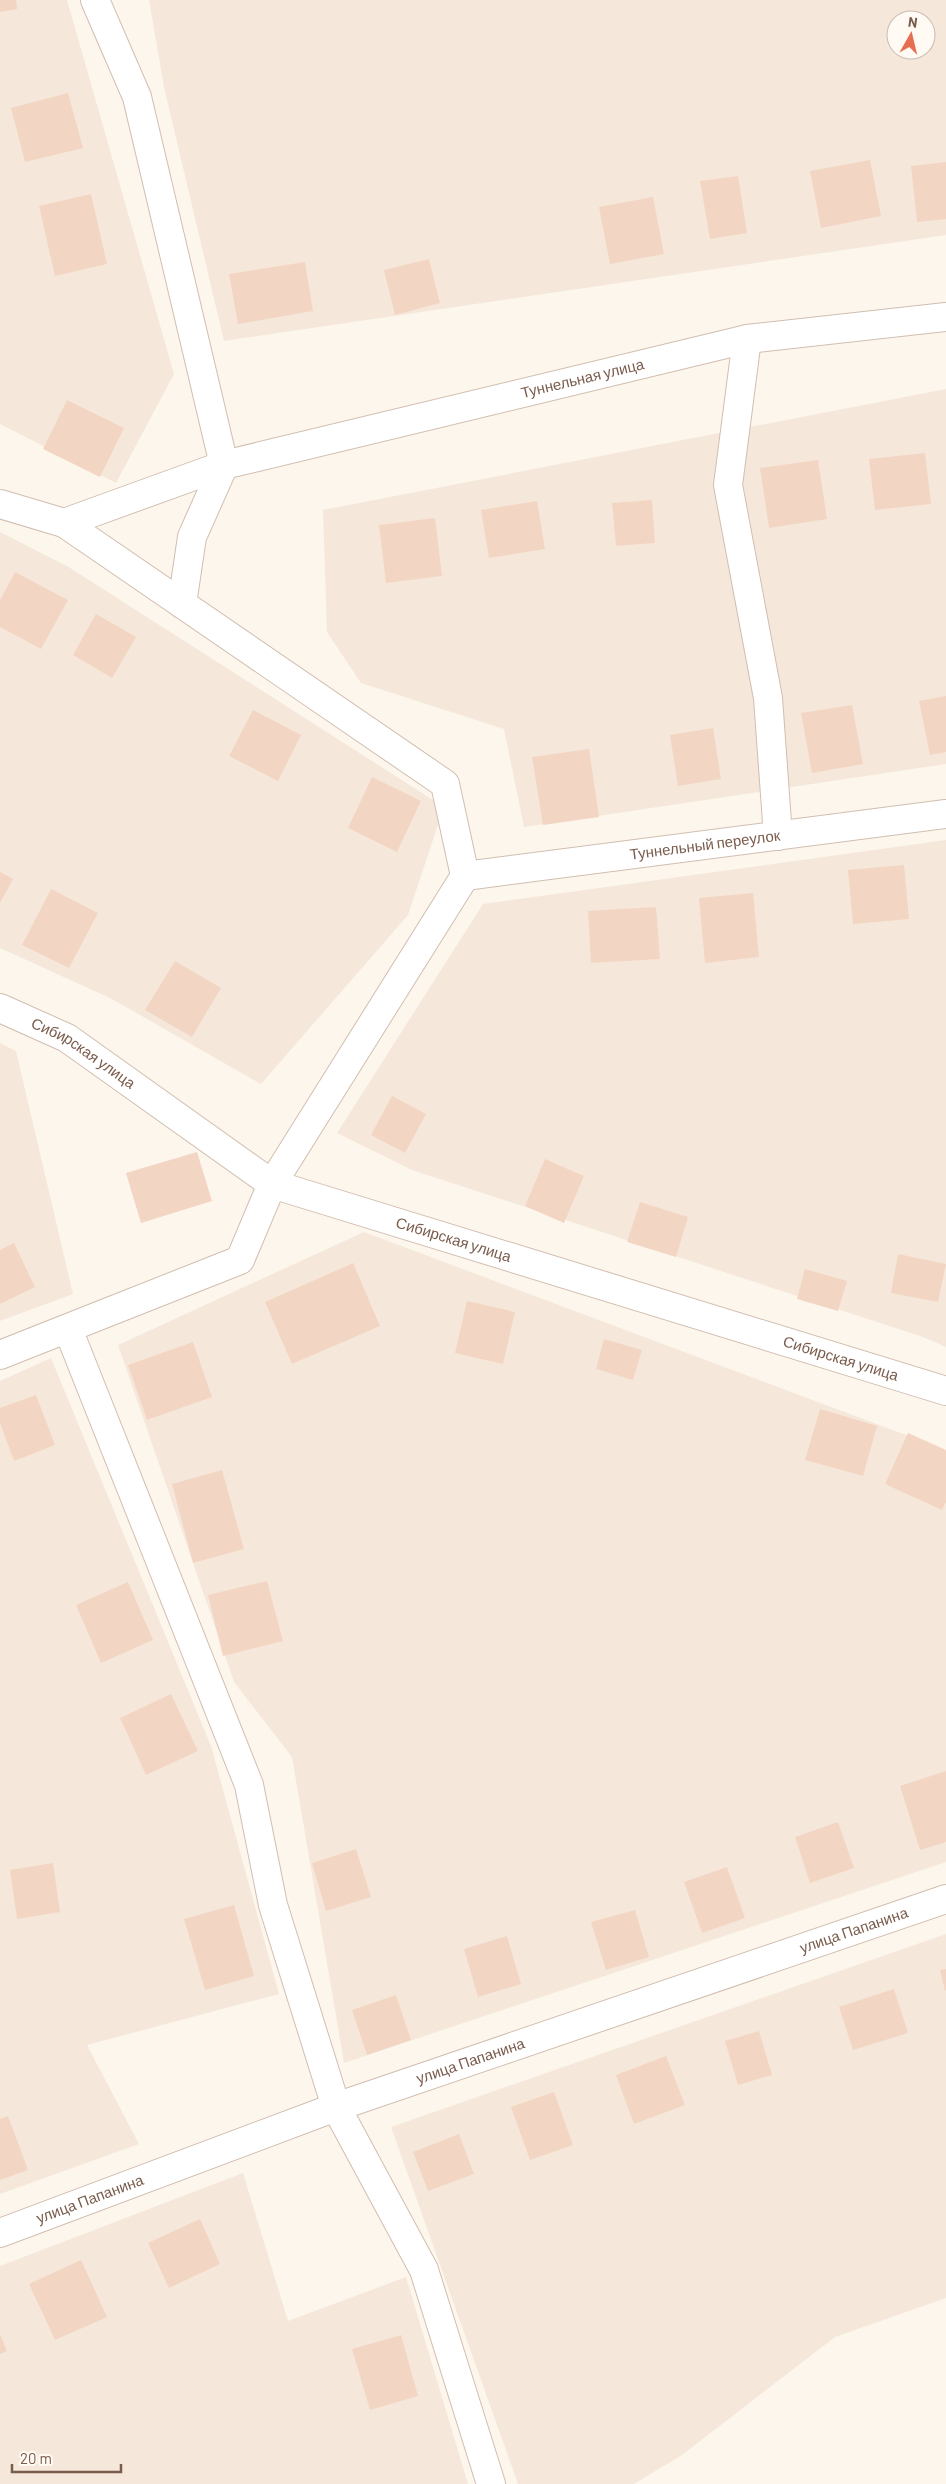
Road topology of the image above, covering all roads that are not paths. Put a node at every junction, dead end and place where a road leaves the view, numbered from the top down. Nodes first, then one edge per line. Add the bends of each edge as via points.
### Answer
1 (95, 0) edge
2 (946, 318) edge
3 (747, 339) junction
4 (224, 465) junction
5 (0, 504) edge
6 (64, 523) junction
7 (182, 604) junction
8 (946, 814) edge
9 (778, 836) junction
10 (465, 876) junction
11 (0, 1008) edge
12 (272, 1184) junction
13 (68, 1329) junction
14 (0, 1356) edge
15 (946, 1390) edge
16 (946, 1899) edge
17 (336, 2107) junction
18 (0, 2233) edge
19 (491, 2484) edge

1 - 4 street via 137,97
2 - 3 street, Туннельная улица
3 - 4 street, Туннельная улица
3 - 9 street via 728,485 768,698
4 - 6 street, Туннельная улица
4 - 7 street via 192,537
5 - 6 street
6 - 7 street
7 - 10 street via 445,784
8 - 9 street, Туннельный переулок
9 - 10 street, Туннельный переулок
10 - 12 street
11 - 12 street, Сибирская улица via 67,1038
12 - 13 street via 240,1260
12 - 15 street, Сибирская улица
13 - 14 street
13 - 17 street via 249,1785 273,1905
16 - 17 street, улица Папанина
17 - 18 street, улица Папанина
17 - 19 street via 424,2270

